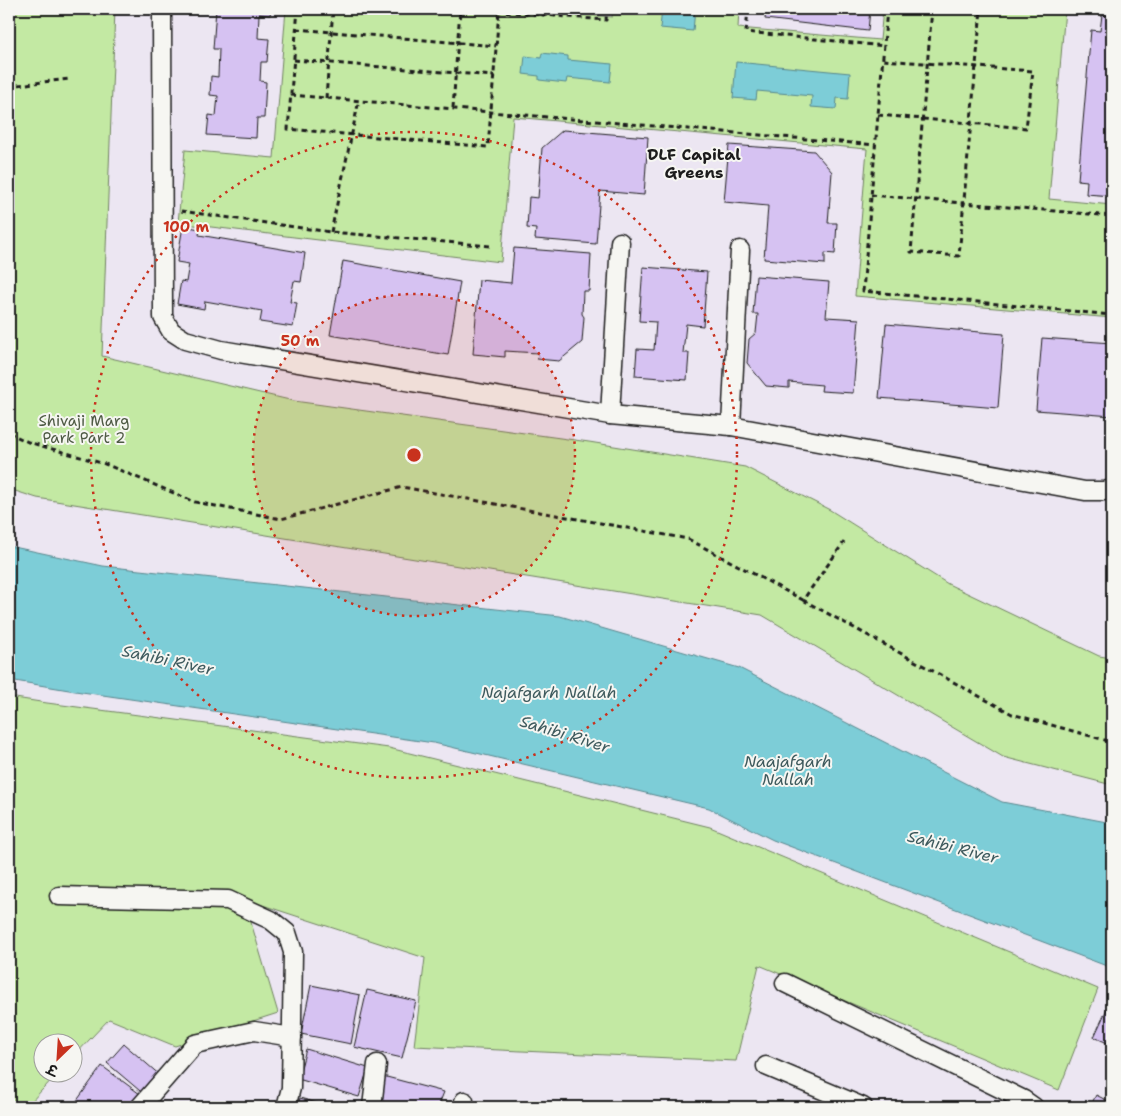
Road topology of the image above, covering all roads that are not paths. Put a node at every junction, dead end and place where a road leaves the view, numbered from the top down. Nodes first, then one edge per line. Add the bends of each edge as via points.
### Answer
1 (162, 9) edge
2 (620, 242) dead end
3 (740, 250) dead end
4 (610, 415) junction
5 (731, 426) junction
6 (1112, 488) edge
7 (59, 896) dead end
8 (785, 983) dead end
9 (292, 1037) junction
10 (377, 1064) dead end
11 (766, 1066) dead end
12 (140, 1107) edge
13 (286, 1107) edge
14 (372, 1107) edge
15 (863, 1107) edge
16 (1034, 1107) edge

1 - 4 street via 163,318 171,331 185,340 221,350
2 - 4 street
3 - 5 street
4 - 5 street
5 - 6 street via 1085,491
7 - 9 street via 228,900 272,920 287,933 294,952
8 - 16 street
9 - 12 street via 254,1031 195,1044
9 - 13 street via 291,1088
10 - 14 street
11 - 15 street

